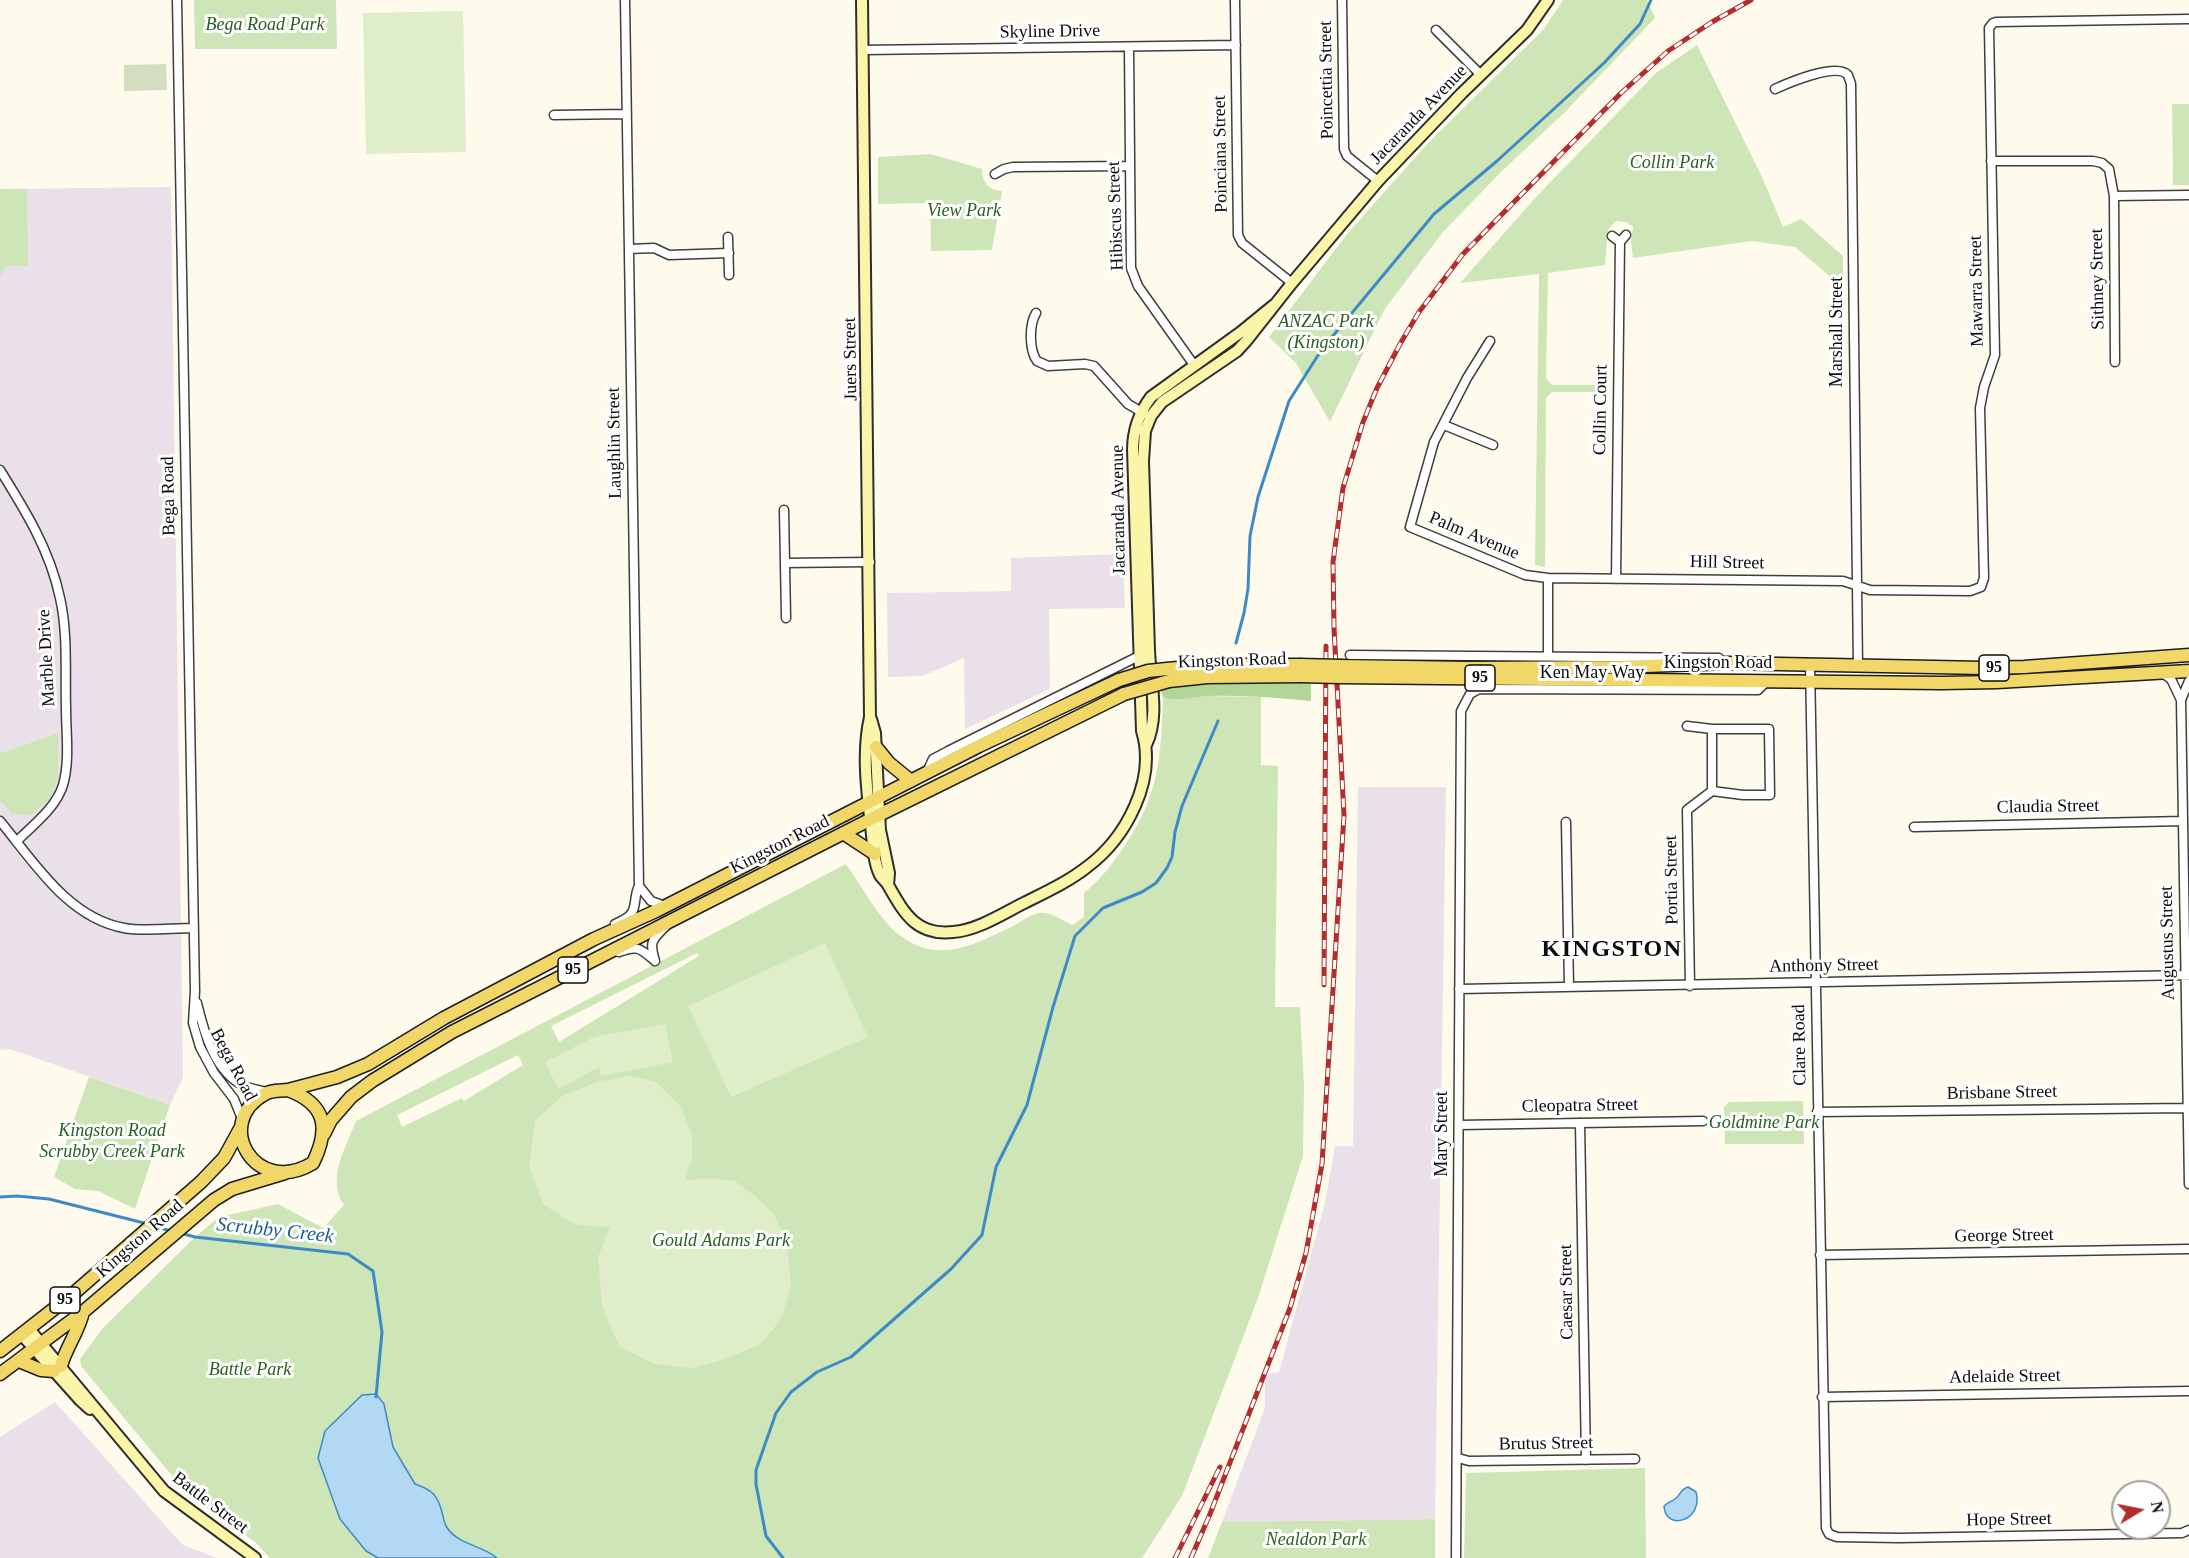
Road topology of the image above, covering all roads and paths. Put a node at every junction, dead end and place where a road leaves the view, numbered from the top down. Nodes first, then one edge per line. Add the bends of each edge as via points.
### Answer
1 (177, 0) edge
2 (625, 0) edge
3 (862, 0) edge
4 (1235, 0) edge
5 (1342, 0) edge
6 (1540, 0) edge
7 (1548, 0) edge
8 (2189, 19) edge
9 (1436, 30) dead end
10 (1521, 33) junction
11 (1236, 45) junction
12 (1129, 47) junction
13 (863, 50) junction
14 (1481, 75) junction
15 (1775, 89) dead end
16 (627, 114) junction
17 (554, 115) dead end
18 (1992, 161) junction
19 (1130, 166) junction
20 (995, 174) dead end
21 (1377, 181) junction
22 (2189, 195) edge
23 (2114, 196) junction
24 (1612, 236) dead end
25 (728, 237) dead end
26 (629, 249) junction
27 (729, 253) junction
28 (729, 275) dead end
29 (1292, 283) junction
30 (1274, 305) junction
31 (1036, 314) dead end
32 (1490, 341) dead end
33 (1220, 347) junction
34 (1227, 358) junction
35 (2115, 362) dead end
36 (1194, 365) junction
37 (1146, 414) junction
38 (1444, 425) junction
39 (1493, 445) dead end
40 (0, 470) edge
41 (784, 510) dead end
42 (870, 562) junction
43 (785, 563) junction
44 (1548, 578) junction
45 (1616, 579) junction
46 (1857, 585) junction
47 (1981, 587) joint
48 (786, 618) dead end
49 (1350, 655) dead end
50 (2189, 655) edge
51 (1139, 656) junction
52 (1548, 656) junction
53 (1728, 663) junction
54 (1810, 664) junction
55 (1858, 667) junction
56 (2189, 671) edge
57 (1341, 672) junction
58 (2162, 672) junction
59 (1168, 675) junction
60 (1767, 681) junction
61 (2189, 681) edge
62 (1810, 682) junction
63 (1893, 683) junction
64 (2181, 700) junction
65 (1461, 711) joint
66 (870, 717) junction
67 (1687, 726) dead end
68 (1712, 729) junction
69 (1146, 745) junction
70 (876, 747) junction
71 (927, 773) junction
72 (911, 781) junction
73 (1712, 791) junction
74 (874, 799) junction
75 (875, 817) junction
76 (0, 821) edge
77 (2183, 821) junction
78 (1566, 822) dead end
79 (1914, 827) dead end
80 (843, 833) junction
81 (17, 842) junction
82 (875, 854) junction
83 (888, 885) junction
84 (639, 886) junction
85 (665, 906) junction
86 (670, 921) junction
87 (194, 928) junction
88 (598, 937) junction
89 (592, 960) junction
90 (2187, 975) edge
91 (1815, 983) junction
92 (1690, 986) junction
93 (1569, 987) junction
94 (1460, 989) junction
95 (195, 991) junction
96 (288, 1090) junction
97 (267, 1092) junction
98 (2188, 1108) edge
99 (1817, 1112) junction
100 (1703, 1121) dead end
101 (242, 1123) junction
102 (1580, 1123) junction
103 (1459, 1125) junction
104 (324, 1134) junction
105 (285, 1173) junction
106 (2189, 1185) edge
107 (2189, 1249) edge
108 (1820, 1256) junction
109 (83, 1312) junction
110 (26, 1332) junction
111 (38, 1347) junction
112 (0, 1351) edge
113 (19, 1361) junction
114 (57, 1369) junction
115 (0, 1374) edge
116 (2189, 1391) edge
117 (1822, 1397) junction
118 (1458, 1458) junction
119 (1635, 1459) dead end
120 (1586, 1460) junction
121 (2189, 1530) edge
122 (1829, 1534) joint
123 (255, 1558) edge
124 (1456, 1558) edge

1 - 87 street, Bega Road
2 - 16 street, Laughlin Street
3 - 13 street, Juers Street
4 - 11 street, Poinciana Street
5 - 21 street, Poincettia Street via 1344,149
6 - 10 street, Jacaranda Avenue
7 - 10 street, Jacaranda Avenue
8 - 18 street, Mawarra Street via 1996,22 1989,28
9 - 14 street
10 - 14 street, Jacaranda Avenue
11 - 12 street, Skyline Drive
11 - 29 street, Poinciana Street via 1238,235 1242,243
12 - 13 street, Skyline Drive
12 - 19 street, Hibiscus Street
13 - 42 street, Juers Street
14 - 21 street, Jacaranda Avenue
15 - 46 street, Marshall Street via 1833,70 1848,75 1851,84
16 - 17 street
16 - 26 street, Laughlin Street
18 - 23 street, Sithney Street via 2102,163 2109,169
18 - 47 street, Mawarra Street via 1995,355 1980,408
19 - 20 street via 1013,167
19 - 36 street, Hibiscus Street via 1132,273
21 - 29 street, Jacaranda Avenue
22 - 23 street
23 - 35 street, Sithney Street
24 - 45 street, Collin Court via 1623,238
25 - 27 street
26 - 27 street via 654,248 669,255
26 - 84 street, Laughlin Street
27 - 28 street
29 - 30 street, Jacaranda Avenue
30 - 33 street, Jacaranda Avenue
30 - 34 street, Jacaranda Avenue via 1257,329
31 - 37 street via 1031,328 1037,361 1048,366 1094,366 1128,404
32 - 38 street, Palm Avenue
33 - 34 street
33 - 36 street, Jacaranda Avenue
34 - 37 street, Jacaranda Avenue
36 - 37 street, Jacaranda Avenue via 1151,397
37 - 51 street, Jacaranda Avenue via 1134,431 1132,450
37 - 69 street, Jacaranda Avenue via 1143,461 1153,694 1152,731
38 - 39 street
38 - 44 street, Palm Avenue via 1434,442 1410,527 1525,575
40 - 81 street, Marble Drive via 48,557 60,598 64,632 67,763 63,787 52,807
41 - 43 street
42 - 43 street
42 - 66 street, Juers Street
43 - 48 street
44 - 45 street, Hill Street
44 - 52 street
45 - 46 street, Hill Street via 1843,581
46 - 47 street, Hill Street via 1870,590 1970,591
46 - 55 street, Marshall Street
49 - 52 street
50 - 55 main road, Kingston Road / 95 via 2024,667
51 - 69 street, Jacaranda Avenue
51 - 71 street, Kingston Road via 933,759
52 - 53 street via 1718,658
53 - 54 main road, Kingston Road / 95
53 - 57 main road, Kingston Road / 95
54 - 55 main road, Kingston Road / 95
54 - 62 street, Clare Road
55 - 63 main road via 1863,677 1884,678
56 - 58 main road, Kingston Road / 95
57 - 59 main road, Kingston Road / 95, bridge via 1210,665
57 - 60 main road, Kingston Road / 95
58 - 63 main road, Kingston Road / 95 via 1998,682
58 - 64 street via 2171,679
59 - 71 main road, Kingston Road / 95, bridge via 1149,671 1119,680
59 - 75 main road, Kingston Road / 95, bridge
60 - 62 main road, Kingston Road / 95
60 - 65 street, Ken May Way via 1758,690 1479,689 1470,694
61 - 64 street
62 - 63 main road, Kingston Road / 95
62 - 91 street, Clare Road
64 - 77 street, Augustus Street
65 - 94 street, Mary Street
66 - 70 street, Juers Street
66 - 74 street, Juers Street via 867,733
67 - 68 street
68 - 73 street
68 - 73 street via 1769,729 1770,795
69 - 83 street, Jacaranda Avenue via 1142,786 1123,829 1089,866 1057,886 977,926 945,933 927,929 909,917
70 - 72 main road via 889,764
70 - 74 street, Juers Street
71 - 72 main road, Kingston Road / 95
72 - 74 main road, Kingston Road / 95
73 - 92 street, Portia Street via 1687,810
74 - 75 street, Jacaranda Avenue
74 - 85 main road, Kingston Road / 95
75 - 80 main road, Kingston Road / 95
75 - 82 street, Jacaranda Avenue
75 - 83 street, Jacaranda Avenue via 889,873
76 - 81 street
77 - 79 street, Claudia Street
77 - 90 street, Augustus Street
78 - 93 street
80 - 82 main road
80 - 86 main road, Kingston Road / 95
81 - 87 street via 59,891 97,920 125,928
82 - 83 street, Jacaranda Avenue via 880,875
84 - 85 street via 651,901
84 - 88 street, Laughlin Street via 632,912
85 - 88 main road, Kingston Road / 95
86 - 89 main road, Kingston Road / 95
86 - 89 street via 653,939 655,961 636,947
87 - 95 street, Bega Road
88 - 96 main road, Kingston Road / 95 via 444,1018 368,1064
89 - 104 main road, Kingston Road / 95 via 407,1058 351,1097
90 - 91 street, Anthony Street
90 - 98 street, Augustus Street
91 - 92 street, Anthony Street
91 - 99 street, Clare Road
92 - 93 street, Anthony Street
93 - 94 street, Anthony Street
94 - 103 street, Mary Street
95 - 97 street, Bega Road via 208,1042 221,1066 245,1087
95 - 101 street, Bega Road via 193,1023 200,1047 234,1099
96 - 97 main road, 95
96 - 104 main road via 304,1096 317,1109
97 - 101 main road, 95 via 250,1105
98 - 99 street, Brisbane Street
98 - 106 street, Augustus Street
99 - 108 street, Clare Road
100 - 102 street, Cleopatra Street
101 - 105 main road via 244,1147 256,1163
101 - 110 main road, Kingston Road / 95 via 224,1158 201,1182
102 - 103 street, Cleopatra Street
102 - 120 street, Caesar Street
103 - 118 street, Mary Street
104 - 105 main road, 95 via 313,1163
105 - 109 main road, Kingston Road / 95 via 232,1189 214,1200
107 - 108 street, George Street
108 - 117 street, Clare Road
109 - 111 main road, Kingston Road / 95
109 - 114 main road via 81,1325
110 - 111 street, Battle Street
110 - 112 main road, Kingston Road / 95
111 - 113 main road, Kingston Road / 95
111 - 114 street, Battle Street
113 - 114 main road via 41,1370
113 - 115 main road, Kingston Road / 95
114 - 123 street, Battle Street via 86,1396 164,1491
116 - 117 street, Adelaide Street
117 - 122 street, Clare Road via 1825,1521
118 - 120 street, Brutus Street
118 - 124 street, Mary Street
119 - 120 street, Brutus Street
121 - 122 street, Hope Street via 1899,1538

